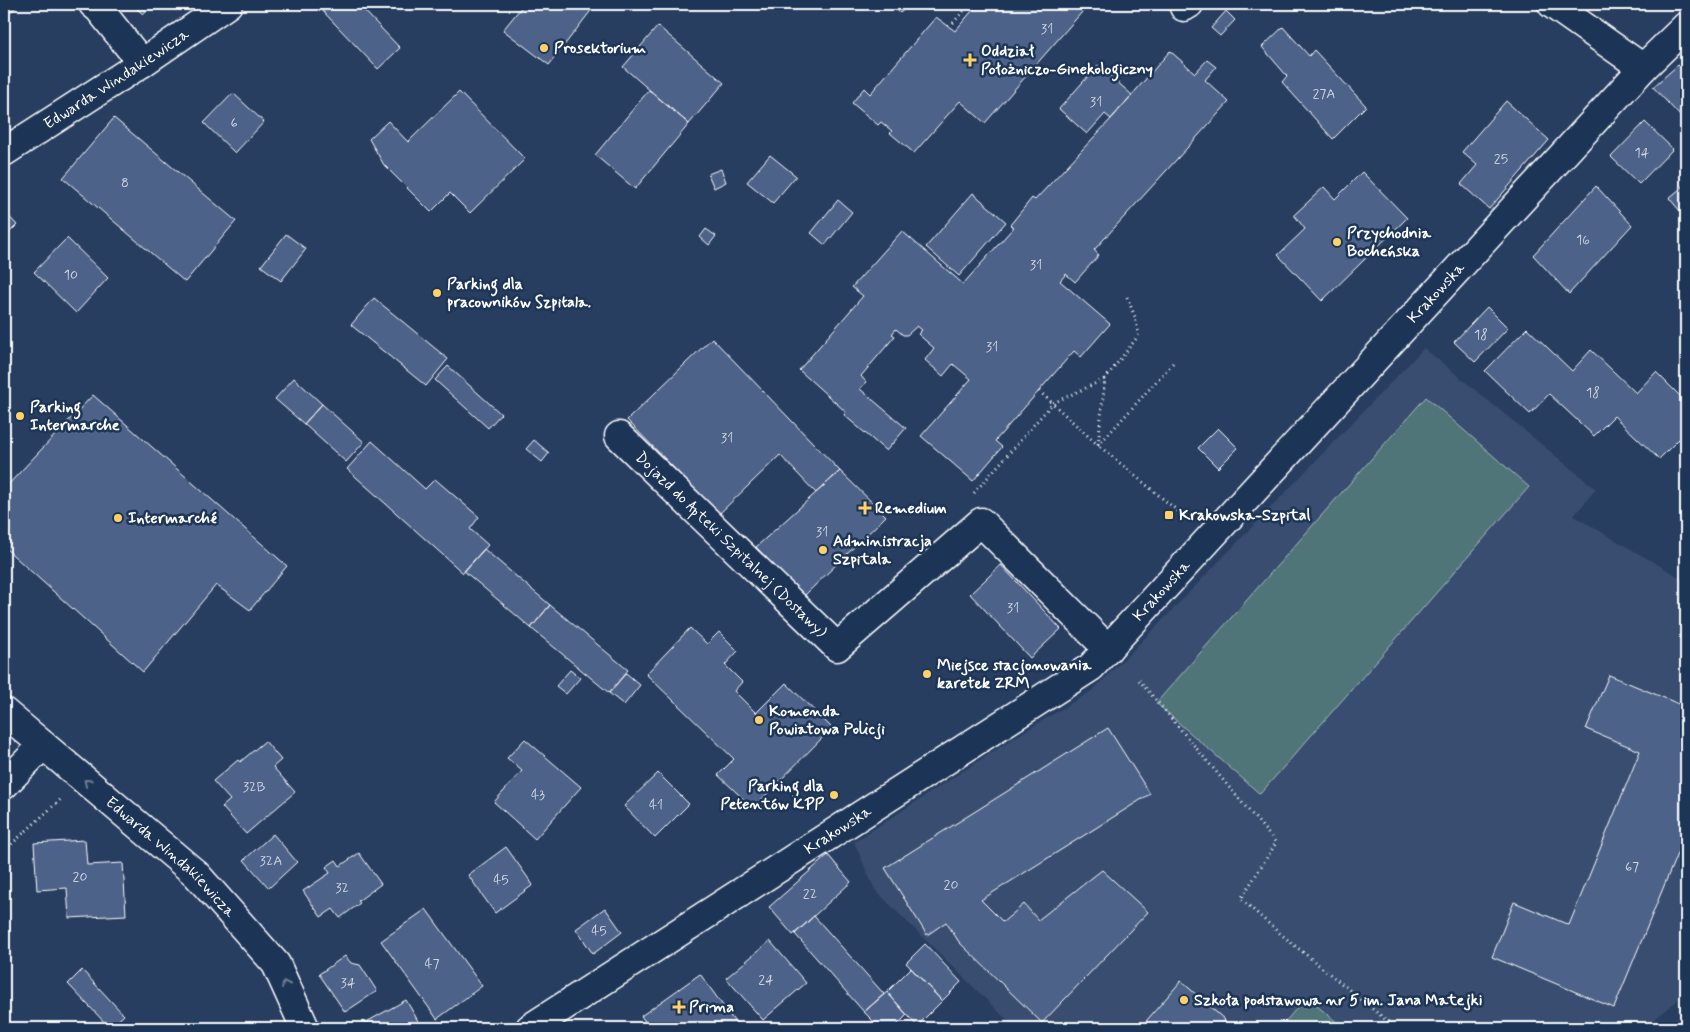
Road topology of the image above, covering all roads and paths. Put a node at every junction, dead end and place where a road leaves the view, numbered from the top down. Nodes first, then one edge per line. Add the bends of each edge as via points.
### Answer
1 (93, 4) edge
2 (228, 4) edge
3 (970, 4) edge
4 (1552, 4) edge
5 (952, 24) dead end
6 (1686, 26) edge
7 (142, 63) junction
8 (1643, 68) junction
9 (4, 152) edge
10 (1126, 297) dead end
11 (1173, 363) dead end
12 (1105, 379) junction
13 (1039, 391) dead end
14 (1053, 403) junction
15 (619, 436) dead end
16 (1098, 445) junction
17 (970, 497) dead end
18 (1185, 517) dead end
19 (1108, 649) junction
20 (1139, 680) dead end
21 (4, 712) edge
22 (43, 745) junction
23 (83, 779) junction
24 (4, 785) edge
25 (4, 851) edge
26 (306, 1028) edge
27 (530, 1028) edge
28 (1396, 1028) edge

1 - 7 street
2 - 7 street, Edwarda Windakiewicza
3 - 5 path
4 - 8 street
6 - 8 street, Krakowska
7 - 9 street, Edwarda Windakiewicza
8 - 19 street, Krakowska
10 - 12 path via 1140,335
11 - 16 path
12 - 14 path
12 - 16 path
13 - 14 path
14 - 16 path
14 - 17 path
15 - 19 street, Dojazd do Apteki Szpitalnej (Dostawy) via 838,647 981,522
16 - 18 path
19 - 27 street, Krakowska via 1092,668
20 - 28 path via 1276,843 1241,899
21 - 22 street, Edwarda Windakiewicza
22 - 23 street, Edwarda Windakiewicza
22 - 24 street
23 - 25 path
26 -> 23 street, Edwarda Windakiewicza via 276,964 196,874

